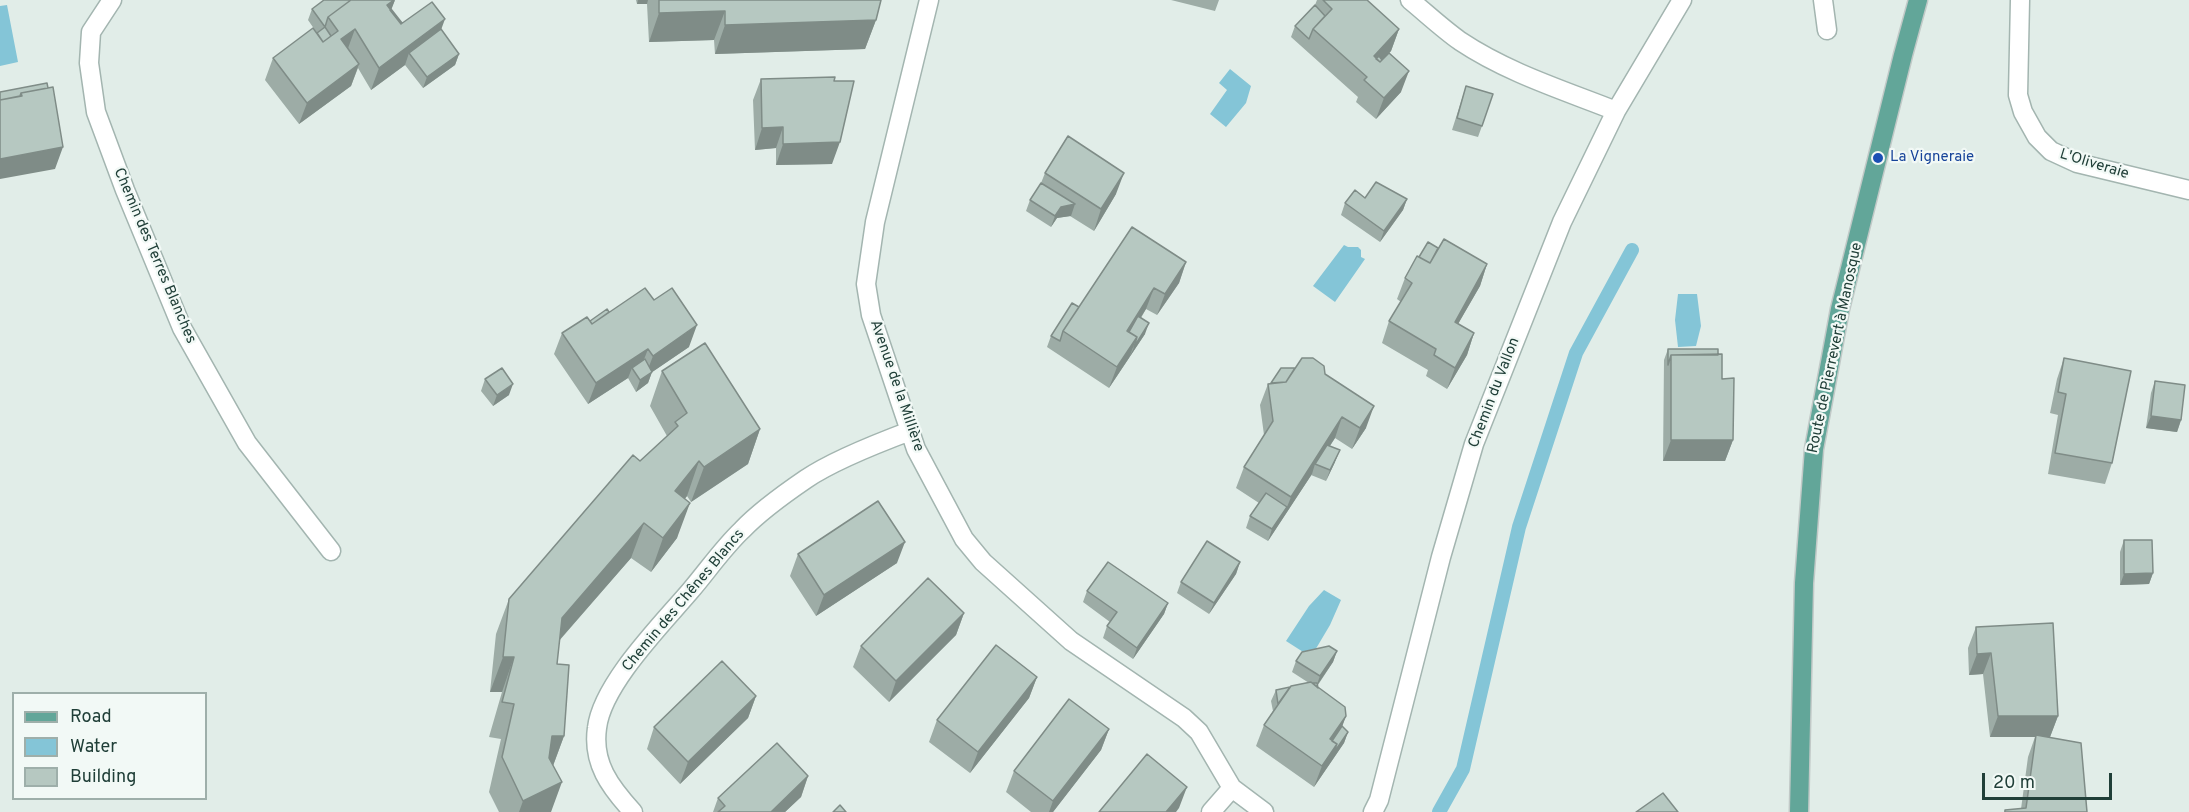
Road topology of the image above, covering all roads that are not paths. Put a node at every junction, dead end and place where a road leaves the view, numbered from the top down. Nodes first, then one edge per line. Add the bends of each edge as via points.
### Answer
1 (112, 0) edge
2 (928, 0) edge
3 (1410, 0) edge
4 (1683, 0) edge
5 (1823, 0) edge
6 (1918, 0) edge
7 (2020, 0) edge
8 (1827, 30) dead end
9 (1616, 111) junction
10 (2189, 190) edge
11 (910, 431) junction
12 (331, 551) dead end
13 (1232, 788) junction
14 (633, 812) edge
15 (1211, 812) edge
16 (1264, 812) edge
17 (1373, 812) edge
18 (1798, 812) edge

1 - 12 street, Chemin des Terres Blanches via 92,32 89,63 96,112 125,190 182,328 247,443
2 - 11 street, Avenue de la Millière via 875,222 866,284 871,315
3 - 9 street via 1459,40 1493,61
4 - 9 street, Chemin du Vallon
5 - 8 street
6 - 18 main road, Route de Pierrevert à Manosque via 1840,309 1814,449 1803,600
7 - 10 street, L'Oliveraie via 2018,95 2037,137 2050,151 2077,163
9 - 17 street, Chemin du Vallon via 1562,222 1474,444
11 - 13 street, Avenue de la Millière via 947,510 983,562 1071,641 1185,718 1199,732
11 - 14 street, Chemin des Chênes Blancs via 808,478 777,500 741,530 626,666 608,696 597,726 596,748 600,770
13 - 15 street
13 - 16 street, Avenue de la Millière

